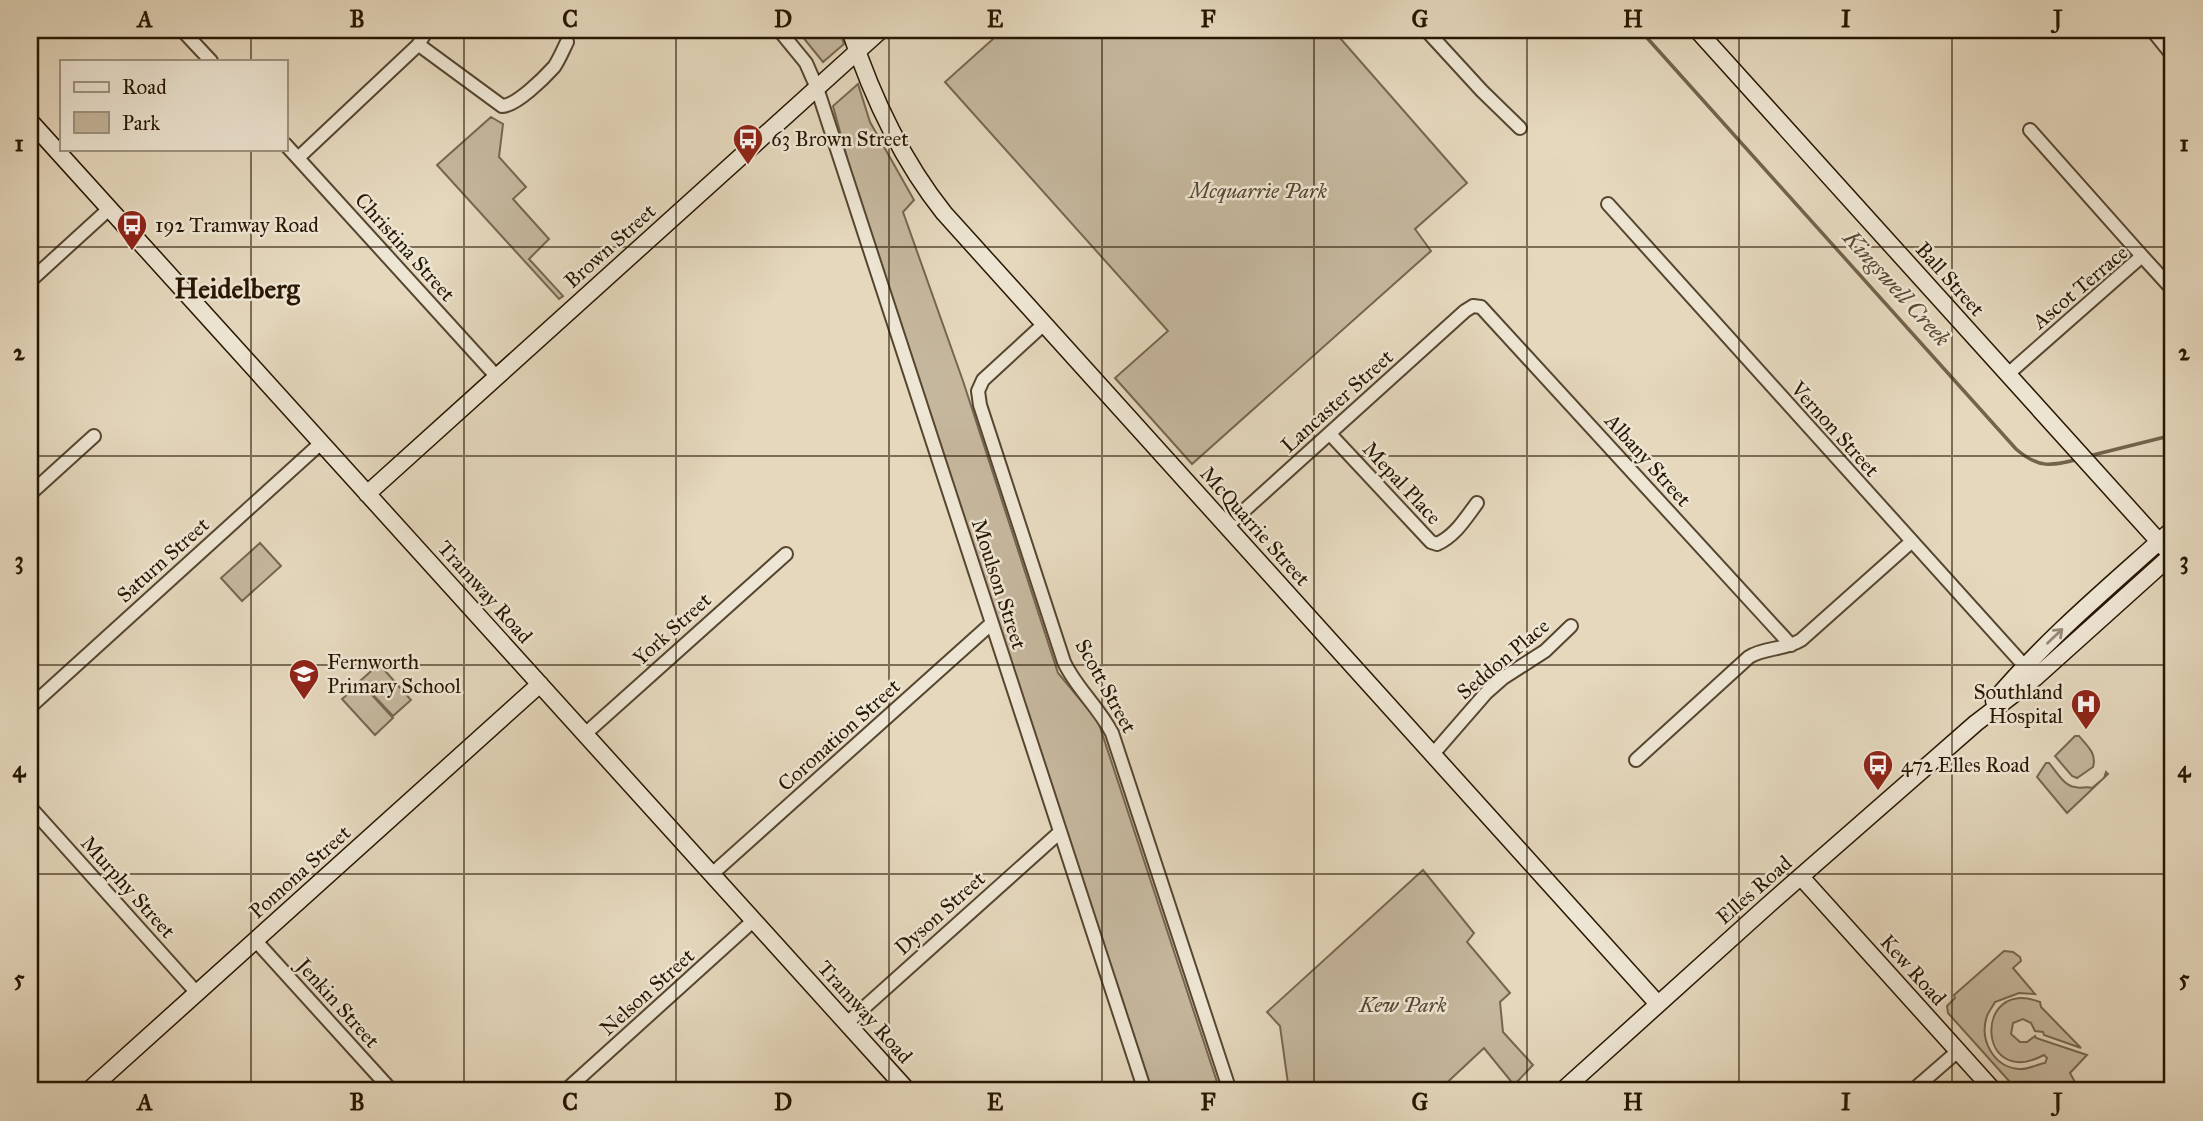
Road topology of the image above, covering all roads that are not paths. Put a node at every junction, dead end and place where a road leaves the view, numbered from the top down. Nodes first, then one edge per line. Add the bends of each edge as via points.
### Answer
1 (182, 30) edge
2 (427, 30) edge
3 (779, 30) edge
4 (850, 30) edge
5 (881, 30) edge
6 (1426, 30) edge
7 (1697, 30) edge
8 (2152, 30) edge
9 (567, 42) dead end
10 (419, 45) junction
11 (857, 51) junction
12 (2173, 56) edge
13 (210, 60) edge
14 (817, 88) junction
15 (30, 121) edge
16 (1520, 128) dead end
17 (2030, 130) dead end
18 (287, 146) edge
19 (298, 158) junction
20 (1608, 204) dead end
21 (109, 209) junction
22 (2142, 256) junction
23 (30, 281) edge
24 (2173, 290) edge
25 (1473, 306) joint
26 (1044, 324) junction
27 (2008, 374) junction
28 (496, 377) junction
29 (1330, 434) junction
30 (94, 436) dead end
31 (321, 443) junction
32 (30, 494) edge
33 (367, 494) junction
34 (1477, 503) dead end
35 (1227, 526) junction
36 (2173, 529) edge
37 (2159, 541) junction
38 (1911, 542) junction
39 (786, 554) dead end
40 (2173, 555) edge
41 (2084, 608) junction
42 (2099, 622) junction
43 (992, 624) junction
44 (1571, 626) dead end
45 (1791, 645) junction
46 (2030, 672) junction
47 (540, 684) junction
48 (30, 707) edge
49 (585, 734) junction
50 (1433, 754) junction
51 (1636, 760) dead end
52 (30, 807) edge
53 (1060, 832) junction
54 (712, 874) junction
55 (1801, 877) junction
56 (754, 920) junction
57 (256, 940) junction
58 (197, 993) junction
59 (1658, 1004) junction
60 (847, 1023) junction
61 (1958, 1051) junction
62 (88, 1091) edge
63 (392, 1091) edge
64 (565, 1091) edge
65 (908, 1091) edge
66 (1145, 1091) edge
67 (1230, 1091) edge
68 (1562, 1091) edge
69 (1912, 1091) edge
70 (1994, 1091) edge

1 - 13 street
2 - 10 street
3 - 14 street via 806,63
4 - 11 street
5 - 11 street, Brown Street
6 - 16 street
7 - 27 street, Ball Street
8 - 12 street
9 - 10 street via 555,66 508,106
10 - 19 street
11 - 14 street, Brown Street
11 - 26 street, McQuarrie Street via 907,159 930,194
14 - 28 street, Brown Street
14 - 43 street, Moulson Street
15 - 21 street, Tramway Road
17 - 22 street
18 - 19 street, Christina Street
19 - 28 street, Christina Street
20 - 38 street, Vernon Street
21 - 23 street
21 - 31 street, Tramway Road
22 - 24 street, Ascot Terrace
22 - 27 street, Ascot Terrace
25 - 29 street, Lancaster Street
25 - 45 street, Albany Street via 1488,312
26 - 35 street, McQuarrie Street
26 - 67 street, Scott Street via 984,380 978,391 980,405 1064,662 1112,733
27 - 37 street, Ball Street
28 - 33 street, Brown Street
29 - 34 street, Mepal Place via 1431,542 1437,544 1460,528
29 - 35 street, Lancaster Street
30 - 32 street
31 - 33 street, Tramway Road
31 - 48 street, Saturn Street
33 - 47 street, Tramway Road
35 - 50 street, McQuarrie Street
36 - 37 street, Elles Road
37 - 40 street, Ball Street
37 - 41 street, Elles Road
38 - 45 street
38 - 46 street, Vernon Street
39 - 49 street, York Street
40 - 42 street, Elles Road
41 - 42 street
46 -> 41 street, Elles Road
42 - 46 street, Elles Road
43 - 53 street, Moulson Street
43 - 54 street, Coronation Street
44 - 50 street, Seddon Place via 1545,651 1486,693
45 - 51 street via 1749,657
46 - 55 street, Elles Road
47 - 49 street, Tramway Road
47 - 57 street, Pomona Street
49 - 54 street, Tramway Road
50 - 59 street, McQuarrie Street
52 - 58 street, Murphy Street
53 - 60 street, Dyson Street
53 - 66 street, Moulson Street
54 - 56 street, Tramway Road
55 - 59 street, Elles Road
55 - 61 street, Kew Road
56 - 60 street, Tramway Road
56 - 64 street, Nelson Street
57 - 58 street, Pomona Street
57 - 63 street, Jenkin Street
58 - 62 street, Pomona Street
59 - 68 street, Elles Road
60 - 65 street, Tramway Road
61 - 69 street
61 - 70 street, Kew Road

